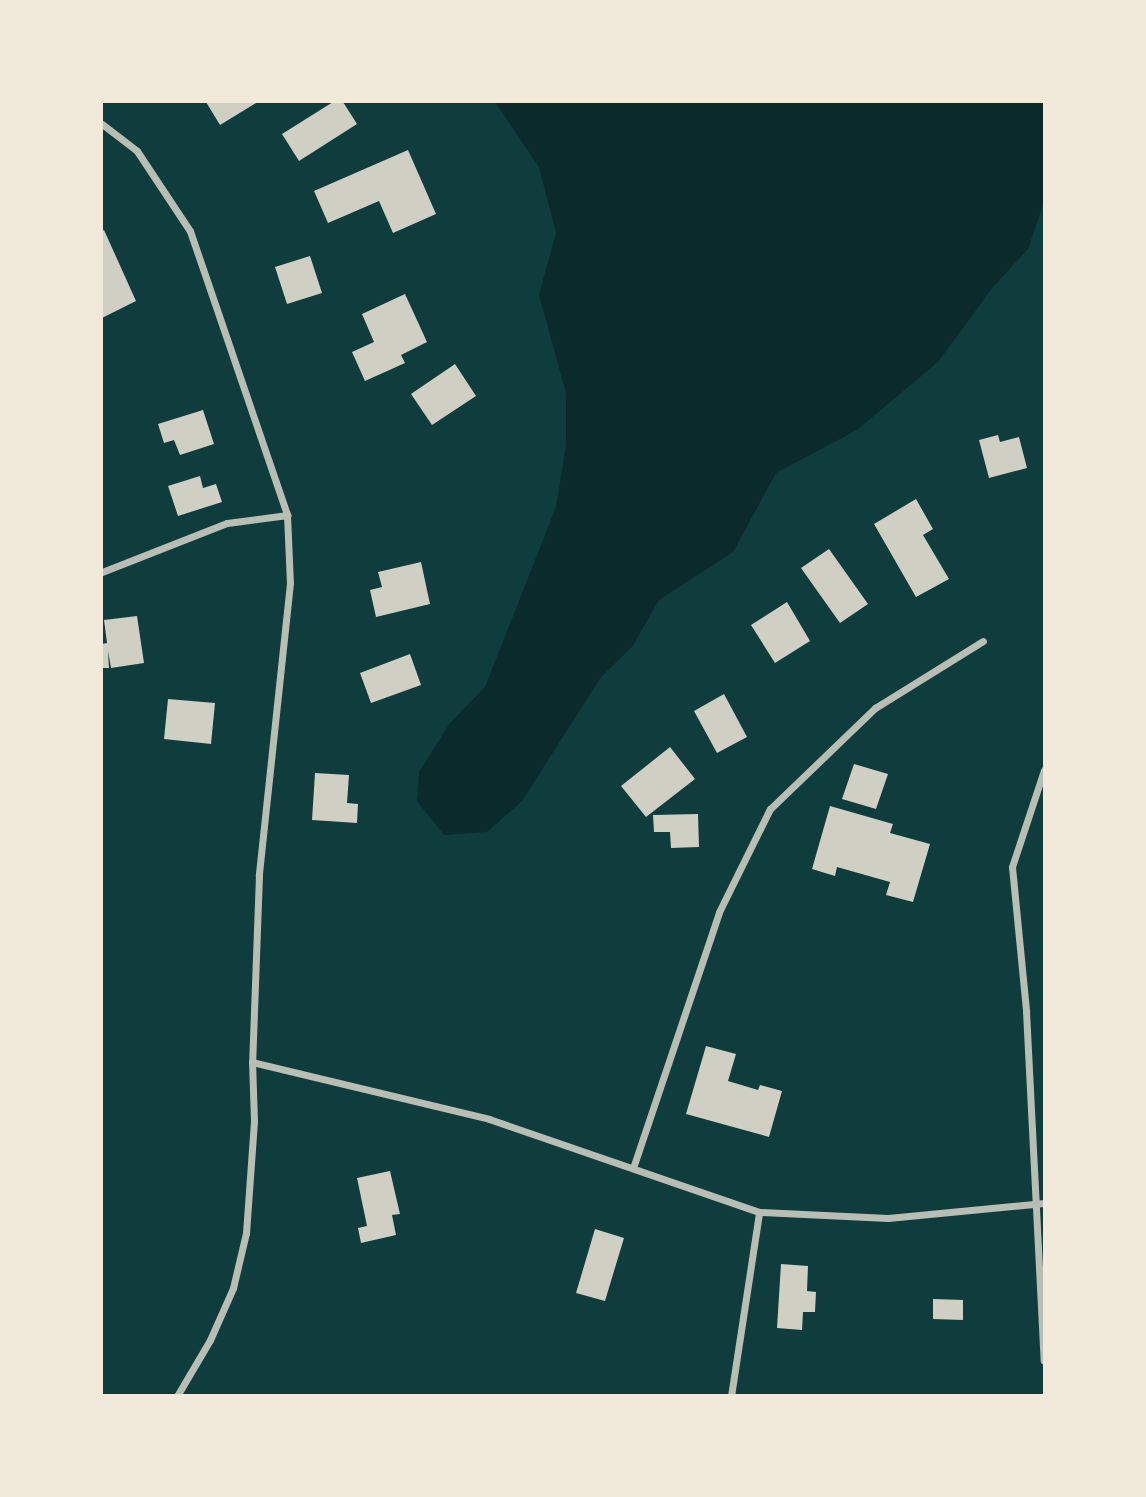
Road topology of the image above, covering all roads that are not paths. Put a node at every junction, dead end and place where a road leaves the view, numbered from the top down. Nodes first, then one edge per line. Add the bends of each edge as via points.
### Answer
1 (102, 124) edge
2 (288, 515) junction
3 (102, 572) edge
4 (983, 641) dead end
5 (1045, 770) edge
6 (252, 1062) junction
7 (633, 1168) junction
8 (1045, 1203) edge
9 (1034, 1205) junction
10 (758, 1212) junction
11 (1045, 1361) edge
12 (177, 1395) edge
13 (731, 1395) edge

1 - 2 street via 137,151 190,231
2 - 3 street via 255,516 218,525
2 - 6 street via 290,583 259,875
4 - 7 street via 875,708 770,809 719,912
5 - 9 street via 1012,867 1026,1011
6 - 7 street via 489,1119
6 - 12 street via 254,1121 246,1233 233,1288 210,1340
7 - 10 street
8 - 9 street
9 - 10 street via 888,1218
9 - 11 street
10 - 13 street

